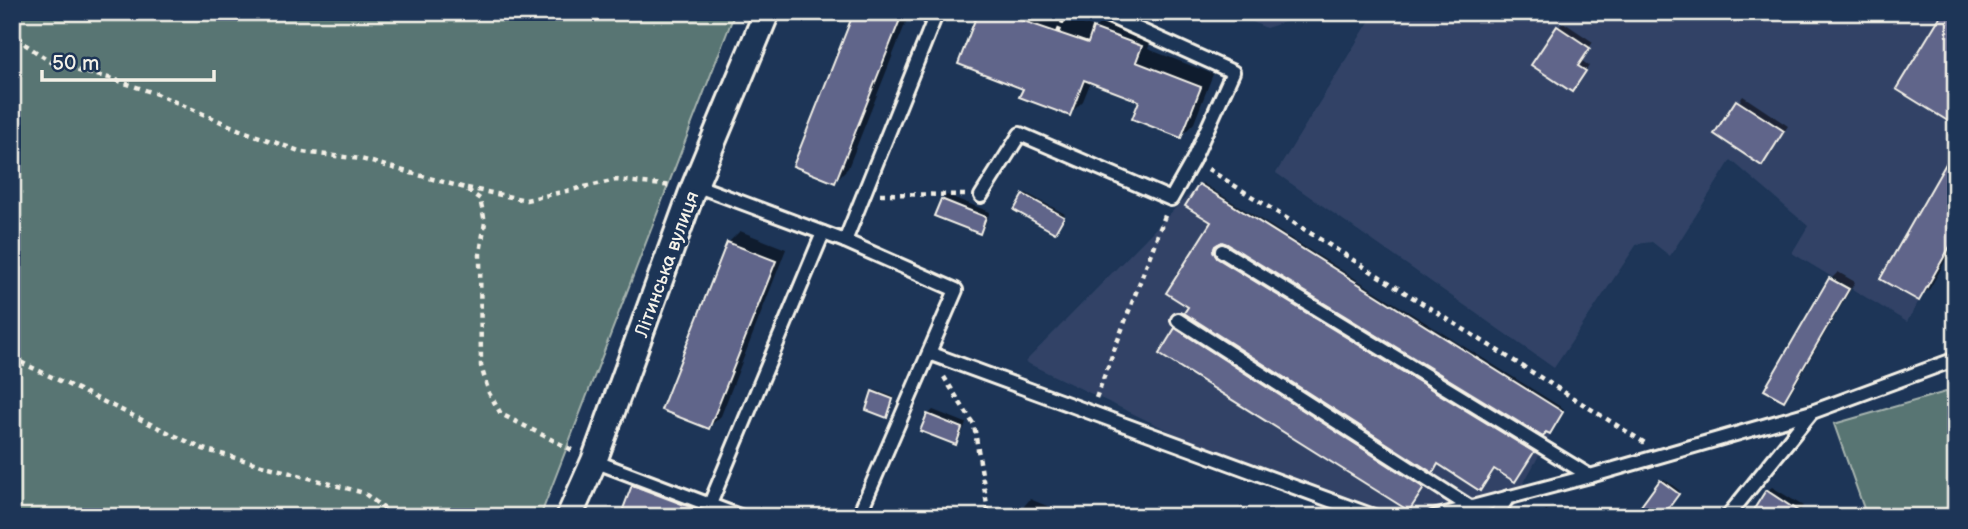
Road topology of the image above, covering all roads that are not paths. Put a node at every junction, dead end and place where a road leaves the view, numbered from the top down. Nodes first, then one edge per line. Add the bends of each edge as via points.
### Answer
1 (767, 12) edge
2 (937, 12) edge
3 (1100, 12) edge
4 (694, 189) junction
5 (981, 196) road end
6 (823, 233) junction
7 (845, 241) junction
8 (1222, 251) dead end
9 (1178, 320) dead end
10 (929, 353) junction
11 (1956, 359) edge
12 (1812, 412) junction
13 (594, 461) junction
14 (1590, 476) junction
15 (1508, 497) junction
16 (709, 505) junction
17 (1470, 507) junction
18 (569, 517) edge
19 (742, 517) edge
20 (858, 517) edge
21 (1376, 517) edge
22 (1434, 517) edge
23 (1496, 517) edge
24 (1727, 517) edge

1 - 4 street, Літинська вулиця
2 - 7 lane
3 - 5 lane via 1233,72 1171,199 1020,134
4 - 6 lane
4 - 13 street, Літинська вулиця
6 - 7 lane
6 - 16 lane
7 - 10 lane via 956,290
8 - 14 lane
9 - 17 lane
10 - 20 lane
10 - 21 lane
11 - 12 lane
12 - 14 lane
12 - 24 lane
13 - 16 lane
13 - 18 street, Літинська вулиця
14 - 15 lane
15 - 17 lane
15 - 23 lane
16 - 19 lane
17 - 22 lane

